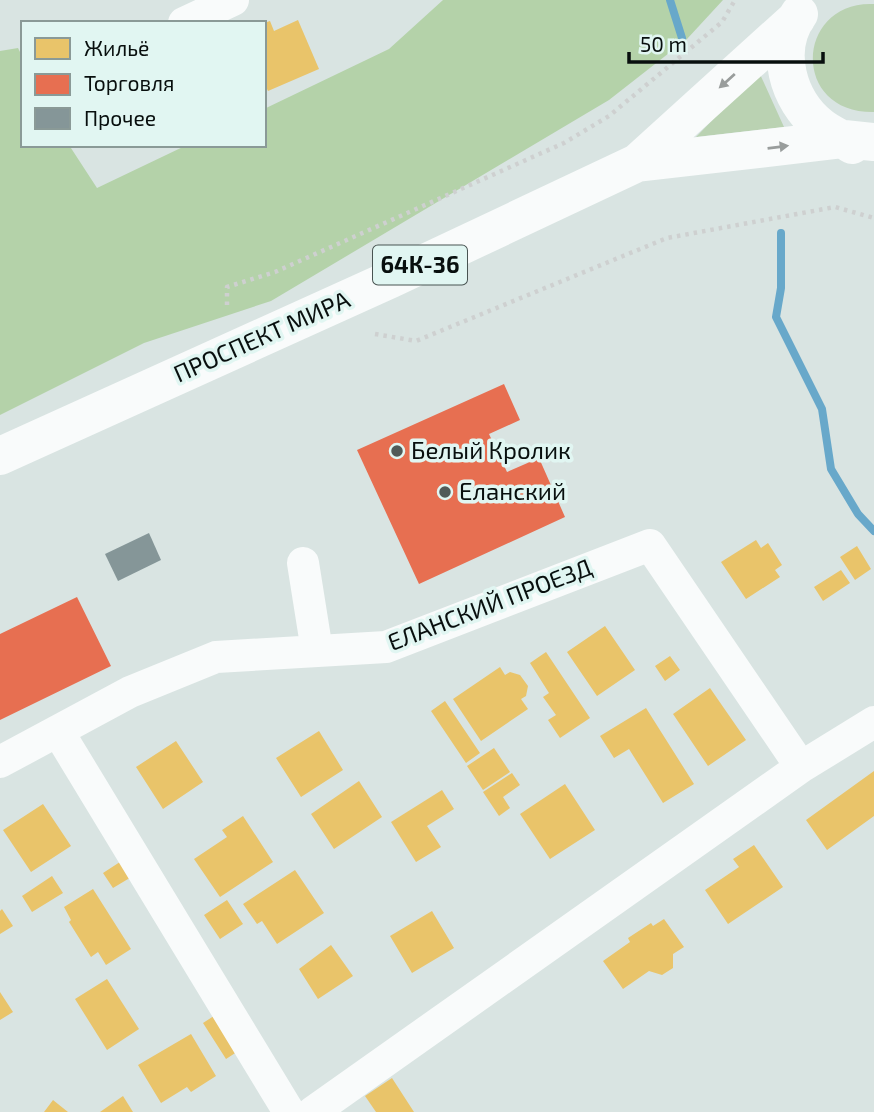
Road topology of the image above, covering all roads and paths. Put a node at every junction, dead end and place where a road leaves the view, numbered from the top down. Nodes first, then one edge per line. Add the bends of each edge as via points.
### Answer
1 (233, 0) edge
2 (735, 0) edge
3 (800, 6) edge
4 (188, 21) edge
5 (864, 147) edge
6 (637, 163) junction
7 (874, 218) edge
8 (227, 305) dead end
9 (375, 334) dead end
10 (0, 456) edge
11 (303, 564) dead end
12 (317, 651) junction
13 (874, 722) edge
14 (59, 733) junction
15 (0, 762) edge
16 (801, 766) junction
17 (289, 1112) edge
18 (313, 1112) edge

1 - 4 street
2 - 8 path via 722,22 598,123 564,143 275,272 227,287
3 - 5 main road, 64К-36 via 786,54 792,90 804,112 822,128
3 -> 6 main road, ПРОСПЕКТ МИРА / 64К-36
6 -> 5 main road, ПРОСПЕКТ МИРА / 64К-36
6 - 10 main road, ПРОСПЕКТ МИРА / 64К-36
7 - 9 path via 835,207 667,238 416,341
11 - 12 street
12 - 14 street, ЕЛАНСКИЙ ПРОЕЗД via 216,657 130,692
12 - 16 street, ЕЛАНСКИЙ ПРОЕЗД via 386,647 650,545
13 - 16 street
14 - 15 street, ЕЛАНСКИЙ ПРОЕЗД
14 - 17 street
16 - 18 street

